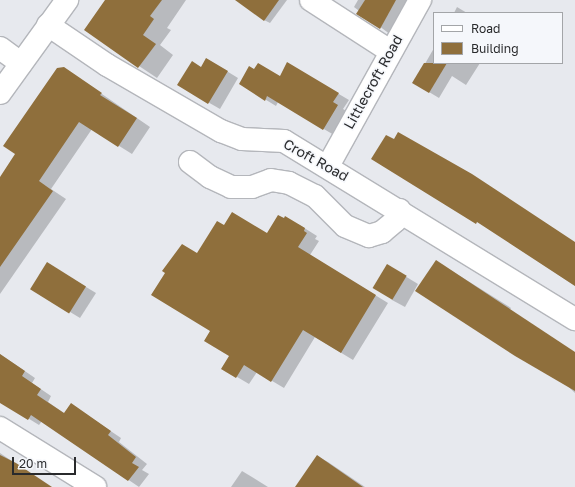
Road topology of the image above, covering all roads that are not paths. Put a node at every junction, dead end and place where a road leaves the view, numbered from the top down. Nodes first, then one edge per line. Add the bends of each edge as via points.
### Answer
1 (67, 0) edge
2 (311, 0) edge
3 (420, 0) edge
4 (48, 25) junction
5 (0, 48) edge
6 (390, 51) junction
7 (21, 63) junction
8 (0, 93) edge
9 (190, 162) dead end
10 (328, 166) junction
11 (400, 210) junction
12 (575, 319) edge
13 (0, 428) edge
14 (95, 487) edge

1 - 4 street
2 - 6 street
3 - 6 street, Littlecroft Road
4 - 7 street
4 - 10 street, Croft Road via 107,65 221,131 242,139 284,141
5 - 7 street
6 - 10 street, Littlecroft Road
7 - 8 street
9 - 11 street via 210,177 231,187 252,188 270,180 289,183 315,196 345,226 369,236 382,232 395,221
10 - 11 street, Croft Road
11 - 12 street, Croft Road
13 - 14 street

